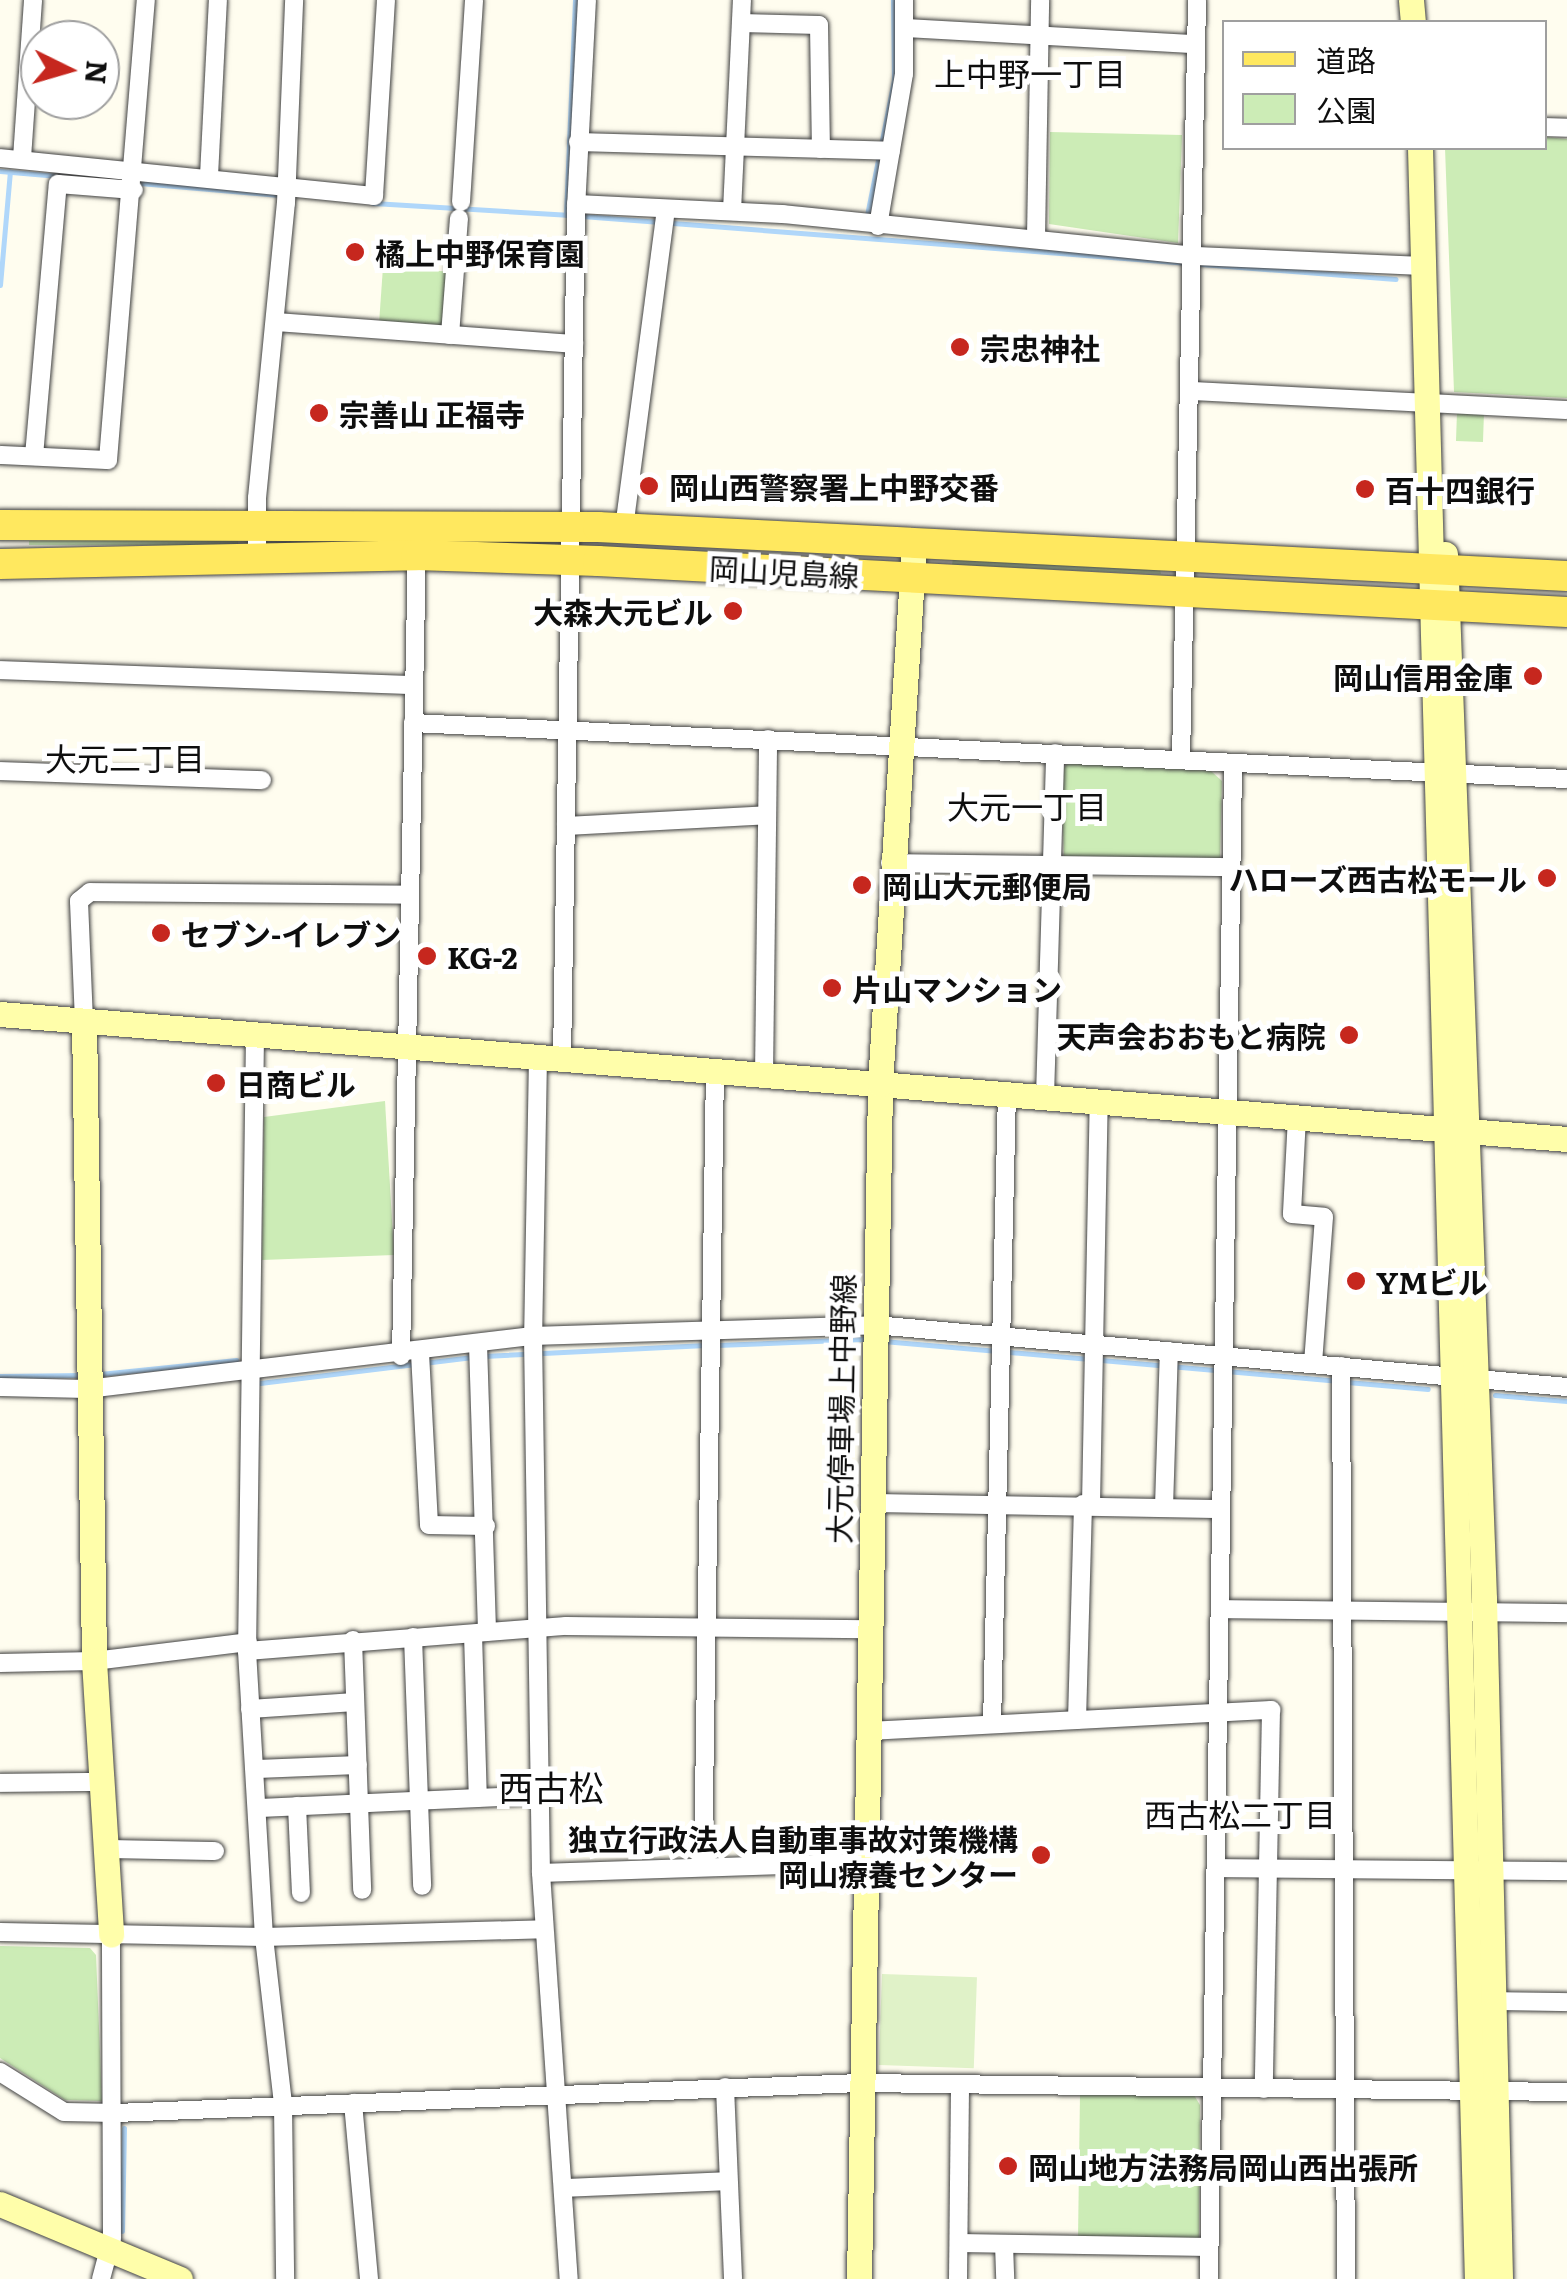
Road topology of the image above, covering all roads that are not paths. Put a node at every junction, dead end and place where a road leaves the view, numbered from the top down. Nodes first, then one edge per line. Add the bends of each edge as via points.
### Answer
1 (33, 0) edge
2 (146, 0) edge
3 (218, 0) edge
4 (294, 0) edge
5 (386, 0) edge
6 (474, 0) edge
7 (587, 0) edge
8 (742, 0) edge
9 (904, 0) edge
10 (1040, 0) edge
11 (1198, 0) edge
12 (741, 23) junction
13 (906, 28) junction
14 (1039, 35) junction
15 (1196, 44) junction
16 (578, 142) junction
17 (735, 147) junction
18 (821, 150) junction
19 (1420, 150) edge
20 (884, 151) junction
21 (0, 158) edge
22 (22, 158) junction
23 (209, 176) junction
24 (135, 180) junction
25 (284, 192) junction
26 (576, 211) junction
27 (732, 212) junction
28 (665, 218) junction
29 (878, 226) junction
30 (1036, 237) junction
31 (1193, 263) junction
32 (1425, 266) junction
33 (275, 322) junction
34 (450, 335) junction
35 (574, 344) junction
36 (1192, 391) junction
37 (1430, 403) junction
38 (1567, 410) edge
39 (0, 454) edge
40 (34, 456) junction
41 (256, 522) junction
42 (417, 522) junction
43 (0, 526) edge
44 (570, 526) junction
45 (624, 528) junction
46 (914, 542) junction
47 (416, 555) junction
48 (1186, 556) junction
49 (258, 558) junction
50 (570, 561) junction
51 (0, 564) edge
52 (1438, 568) junction
53 (1567, 576) edge
54 (910, 578) junction
55 (1185, 591) junction
56 (1439, 606) junction
57 (1567, 612) edge
58 (0, 670) edge
59 (414, 685) junction
60 (413, 724) junction
61 (568, 730) junction
62 (768, 740) junction
63 (898, 745) junction
64 (1055, 753) junction
65 (1181, 760) junction
66 (1233, 763) junction
67 (0, 771) edge
68 (1444, 772) junction
69 (1567, 779) edge
70 (262, 780) dead end
71 (767, 815) junction
72 (566, 826) junction
73 (1050, 862) junction
74 (890, 863) junction
75 (1230, 867) junction
76 (410, 895) junction
77 (0, 1014) edge
78 (84, 1021) junction
79 (254, 1034) junction
80 (407, 1046) junction
81 (550, 1058) junction
82 (715, 1071) junction
83 (764, 1075) junction
84 (880, 1084) junction
85 (1007, 1094) junction
86 (1045, 1097) junction
87 (1099, 1101) junction
88 (1229, 1112) junction
89 (1297, 1118) junction
90 (1457, 1130) junction
91 (1567, 1140) edge
92 (875, 1325) junction
93 (711, 1341) junction
94 (533, 1345) junction
95 (999, 1346) junction
96 (478, 1352) junction
97 (1094, 1354) junction
98 (416, 1360) junction
99 (1168, 1361) junction
100 (1314, 1364) junction
101 (1222, 1366) junction
102 (249, 1371) junction
103 (1341, 1376) junction
104 (1464, 1378) junction
105 (87, 1380) junction
106 (1567, 1386) edge
107 (0, 1387) edge
108 (870, 1502) junction
109 (1087, 1504) junction
110 (995, 1507) junction
111 (1164, 1507) junction
112 (1220, 1509) junction
113 (486, 1526) junction
114 (1220, 1609) junction
115 (1341, 1610) junction
116 (1456, 1610) junction
117 (1484, 1610) junction
118 (1567, 1613) edge
119 (542, 1628) junction
120 (706, 1628) junction
121 (868, 1628) junction
122 (480, 1633) junction
123 (413, 1637) junction
124 (353, 1640) junction
125 (247, 1646) junction
126 (94, 1661) junction
127 (0, 1663) edge
128 (356, 1702) junction
129 (250, 1708) junction
130 (1217, 1713) junction
131 (1077, 1720) junction
132 (992, 1724) junction
133 (868, 1731) junction
134 (358, 1765) junction
135 (257, 1769) junction
136 (102, 1782) junction
137 (0, 1783) edge
138 (540, 1795) junction
139 (478, 1798) junction
140 (418, 1801) junction
141 (360, 1803) junction
142 (296, 1806) junction
143 (258, 1808) junction
144 (106, 1848) junction
145 (215, 1851) dead end
146 (866, 1862) junction
147 (703, 1868) junction
148 (1216, 1868) junction
149 (1268, 1868) junction
150 (1342, 1868) junction
151 (1478, 1869) junction
152 (1567, 1871) edge
153 (541, 1873) junction
154 (422, 1886) dead end
155 (362, 1890) dead end
156 (301, 1893) dead end
157 (544, 1929) junction
158 (0, 1932) edge
159 (110, 1934) junction
160 (264, 1937) junction
161 (1493, 2001) junction
162 (1567, 2002) edge
163 (0, 2072) edge
164 (861, 2083) junction
165 (960, 2084) junction
166 (725, 2087) junction
167 (1212, 2088) junction
168 (1264, 2089) junction
169 (1345, 2090) junction
170 (1484, 2091) junction
171 (1567, 2092) edge
172 (556, 2093) junction
173 (353, 2104) junction
174 (282, 2105) junction
175 (116, 2113) junction
176 (728, 2182) junction
177 (564, 2188) junction
178 (0, 2204) edge
179 (960, 2243) junction
180 (1004, 2244) junction
181 (1210, 2247) junction
182 (105, 2267) edge
183 (180, 2279) edge
184 (285, 2279) edge
185 (369, 2279) edge
186 (569, 2279) edge
187 (733, 2279) edge
188 (859, 2279) edge
189 (958, 2279) edge
190 (1005, 2279) edge
191 (1209, 2279) edge
192 (1346, 2279) edge
193 (1477, 2279) edge
194 (1500, 2279) edge

1 - 22 street
2 - 24 street
3 - 23 street
4 - 25 street
5 - 25 street via 374,196
6 - 34 street
7 - 16 street
8 - 12 street
9 - 13 street
10 - 14 street
11 - 15 street
12 - 17 street
12 - 18 street via 819,24
13 - 14 street
13 - 20 street
14 - 15 street
14 - 30 street
15 - 31 street
16 - 17 street
16 - 26 street
17 - 18 street
17 - 27 street
18 - 20 street
19 - 32 street
20 - 29 street
21 - 22 street
22 - 24 street
23 - 24 street
23 - 25 street
24 - 40 street via 58,184
24 - 40 street via 108,460
25 - 33 street
26 - 28 street
26 - 35 street
27 - 28 street
27 - 29 street
28 - 45 street
29 - 30 street
30 - 31 street
31 - 32 street
31 - 36 street
32 - 37 street
33 - 34 street
33 - 41 street
34 - 35 street
35 - 44 street
36 - 37 street
36 - 48 street
37 - 38 street
37 - 52 street
39 - 40 street
41 - 42 main road, 岡山児島線
41 - 43 main road, 岡山児島線
41 - 49 street
42 - 44 main road, 岡山児島線
42 - 47 street
44 - 45 main road, 岡山児島線
44 - 50 street
45 - 46 main road, 岡山児島線
46 - 48 main road, 岡山児島線
46 - 54 street, 大元停車場上中野線
47 - 49 main road, 岡山児島線
47 - 50 main road, 岡山児島線
47 - 59 street
48 - 52 main road, 岡山児島線
48 - 55 street
49 - 51 main road, 岡山児島線
50 - 54 main road, 岡山児島線
50 - 61 street
52 - 53 main road, 岡山児島線
52 - 56 street
54 - 55 main road, 岡山児島線
54 - 63 street, 大元停車場上中野線
55 - 56 main road, 岡山児島線
55 - 65 street
56 - 57 main road, 岡山児島線
56 - 68 street
58 - 59 street
59 - 60 street
60 - 61 street
60 - 76 street
61 - 62 street
61 - 72 street
62 - 63 street
62 - 71 street
63 - 64 street
63 - 74 street, 大元停車場上中野線
64 - 65 street
64 - 73 street
65 - 66 street
66 - 68 street
66 - 75 street
67 - 70 street
68 - 69 street
68 - 90 street
71 - 72 street
71 - 83 street
72 - 81 street
73 - 74 street
73 - 75 street
73 - 86 street
74 - 84 street, 大元停車場上中野線
75 - 88 street
76 - 78 street via 90,892 79,901
76 - 80 street
77 - 78 street
78 - 79 street
78 - 105 street
79 - 80 street
79 - 102 street
80 - 81 street
80 - 98 street
81 - 82 street
81 - 94 street
82 - 83 street
82 - 93 street
83 - 84 street
84 - 85 street
84 - 92 street, 大元停車場上中野線
85 - 86 street
85 - 95 street
86 - 87 street
87 - 88 street
87 - 97 street
88 - 89 street
88 - 101 street
89 - 90 street
89 - 100 street via 1292,1214 1324,1216
90 - 91 street
90 - 104 street
92 - 93 street
92 - 95 street
92 - 108 street, 大元停車場上中野線
93 - 94 street
93 - 120 street
94 - 96 street
94 - 119 street
95 - 97 street
95 - 110 street
96 - 98 street
96 - 113 street
97 - 99 street
97 - 109 street
98 - 102 street
98 - 113 street via 430,1525
99 - 101 street
99 - 111 street
100 - 101 street
100 - 103 street
101 - 112 street
102 - 105 street
102 - 125 street
103 - 104 street
103 - 115 street
104 - 106 street
104 - 116 street
104 - 117 street
105 - 107 street
105 - 126 street
108 - 110 street
108 - 121 street, 大元停車場上中野線
109 - 110 street
109 - 111 street
109 - 131 street
110 - 132 street
111 - 112 street
112 - 114 street
113 - 122 street
114 - 115 street
114 - 130 street
115 - 116 street
115 - 150 street
116 - 117 street
116 - 151 street
117 - 118 street
117 - 151 street
119 - 120 street
119 - 122 street
119 - 138 street
120 - 121 street
120 - 147 street
121 - 133 street, 大元停車場上中野線
122 - 123 street
122 - 139 street
123 - 124 street
123 - 140 street
124 - 125 street
124 - 128 street
125 - 126 street
125 - 129 street
126 - 127 street
126 - 136 street
128 - 129 street
128 - 134 street
129 - 135 street
130 - 131 street
130 - 148 street
130 - 149 street via 1270,1710
131 - 132 street
132 - 133 street
133 - 146 street, 大元停車場上中野線
134 - 135 street
134 - 141 street
135 - 143 street
136 - 137 street
136 - 144 street
138 - 139 street
138 - 153 street
139 - 140 street
140 - 141 street
140 - 154 street
141 - 142 street
141 - 155 street
142 - 143 street
142 - 156 street
143 - 160 street
144 - 145 street
144 - 159 street
146 - 147 street
146 - 164 street, 大元停車場上中野線
147 - 153 street
148 - 149 street
148 - 167 street
149 - 150 street
149 - 168 street
150 - 151 street
150 - 169 street
151 - 152 street
151 - 161 street
151 - 170 street
153 - 157 street
157 - 160 street
157 - 172 street
158 - 159 street
159 - 160 street
159 - 175 street
160 - 174 street
161 - 162 street
161 - 170 street
163 - 175 street via 64,2112
164 - 165 street
164 - 166 street
164 - 188 street, 大元停車場上中野線
165 - 167 street
165 - 179 street
166 - 172 street
166 - 176 street
167 - 168 street
167 - 181 street
168 - 169 street
169 - 170 street
169 - 192 street
170 - 171 street
170 - 193 street
170 - 194 street
172 - 173 street
172 - 177 street
173 - 174 street
173 - 185 street
174 - 175 street
174 - 184 street
175 - 182 street
176 - 177 street
176 - 187 street
177 - 186 street
178 - 182 street
179 - 180 street
179 - 189 street
180 - 181 street
180 - 190 street
181 - 191 street
182 - 183 street

